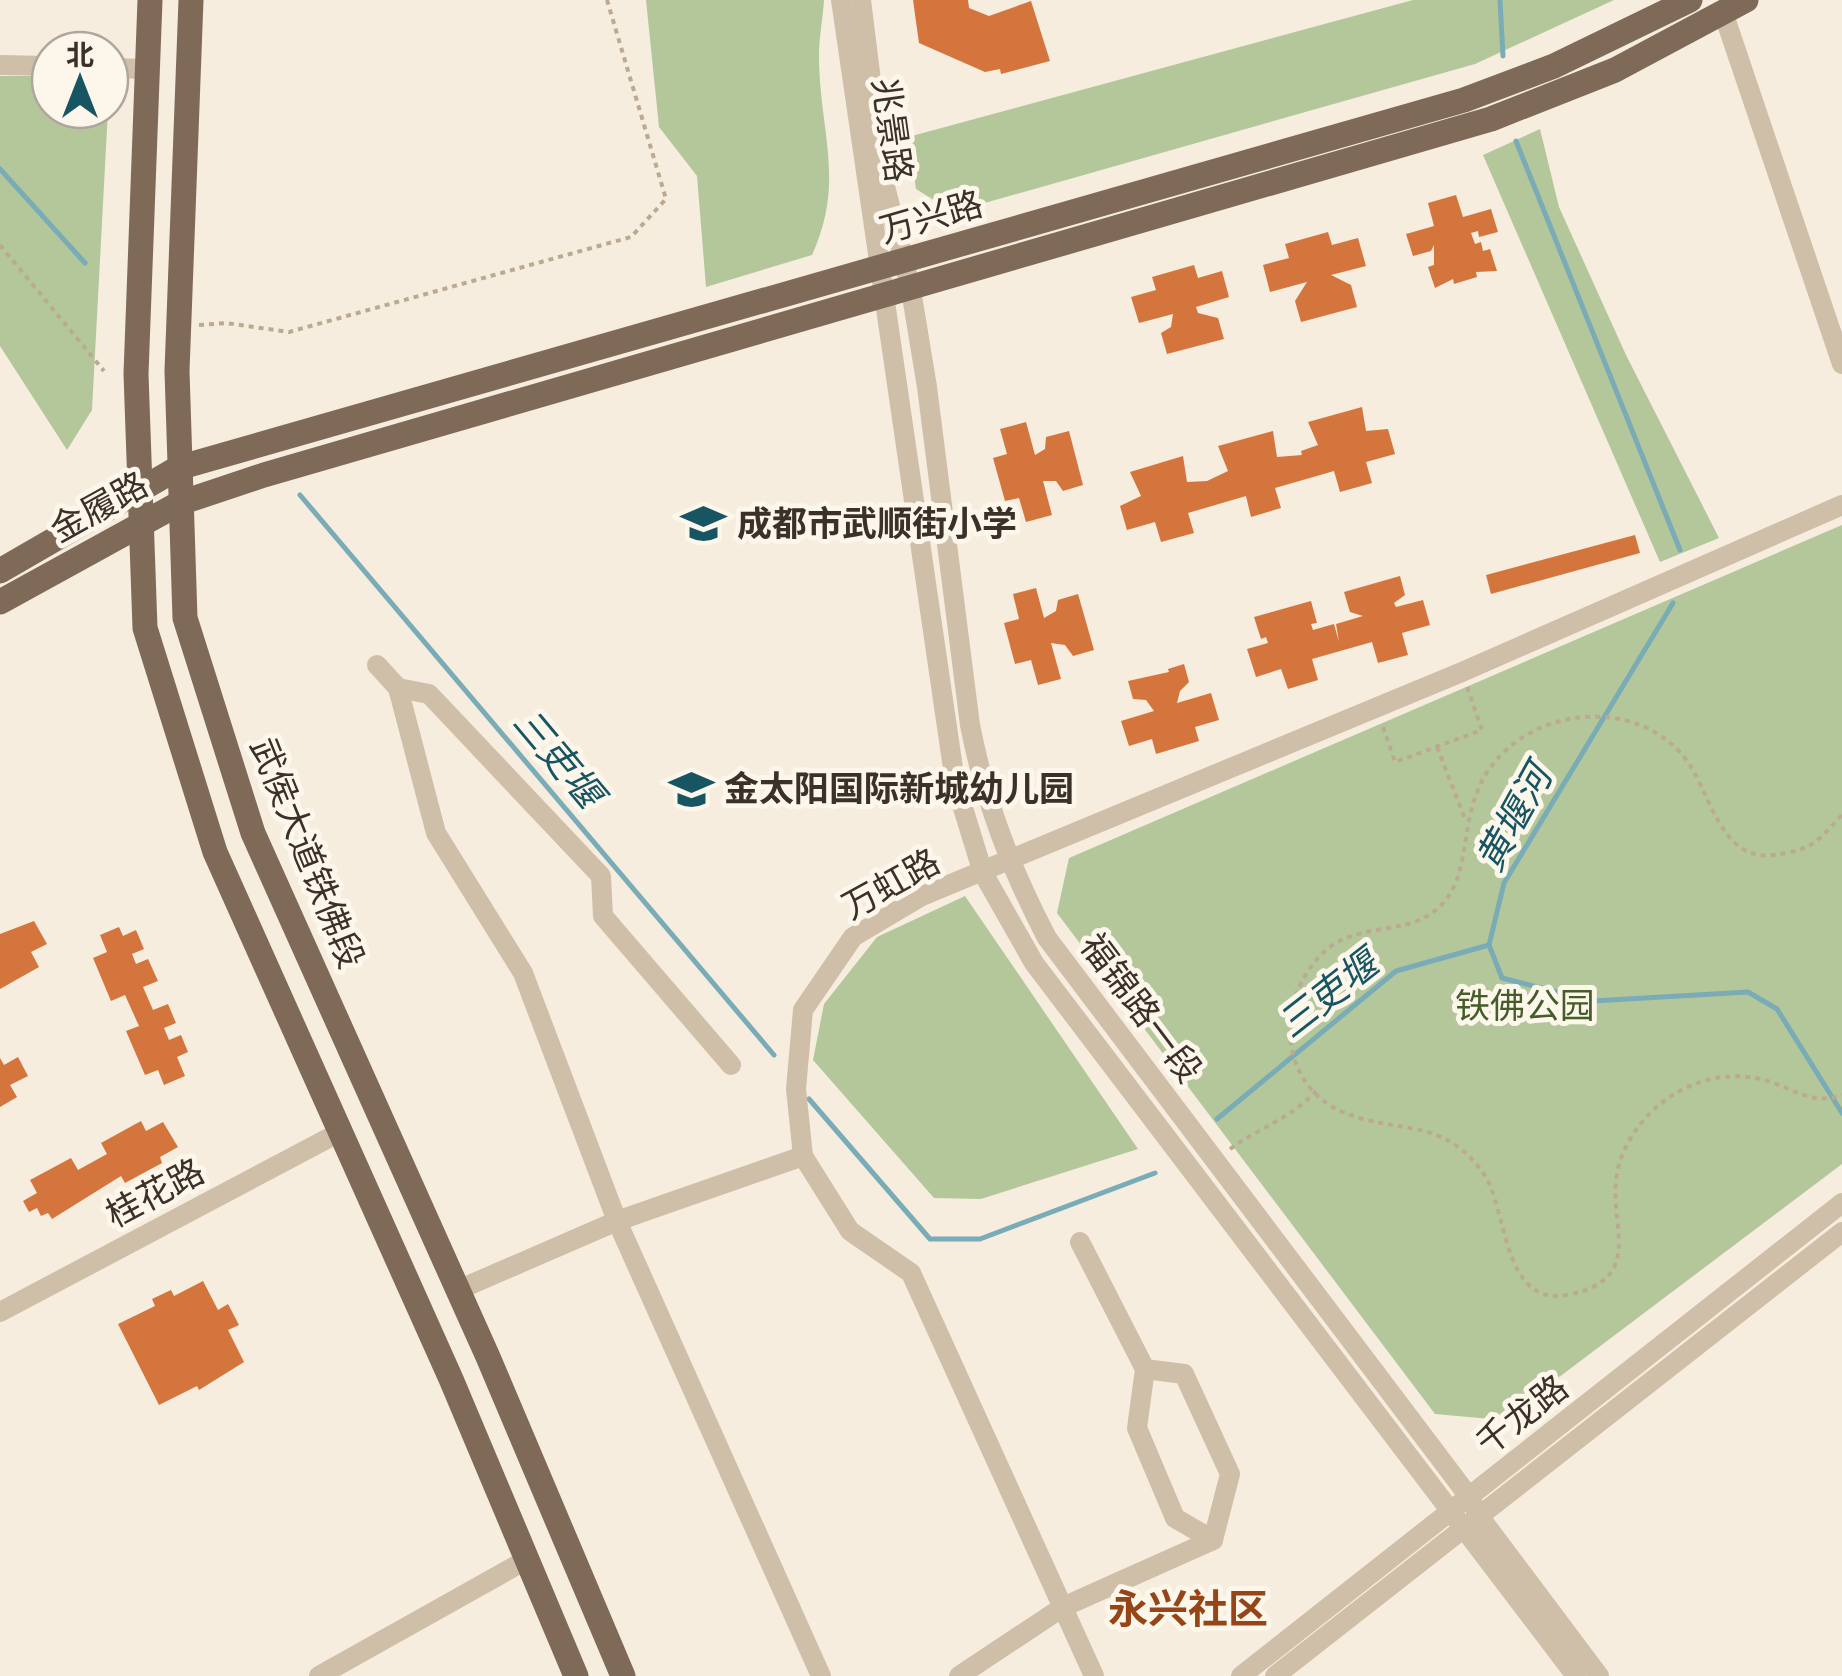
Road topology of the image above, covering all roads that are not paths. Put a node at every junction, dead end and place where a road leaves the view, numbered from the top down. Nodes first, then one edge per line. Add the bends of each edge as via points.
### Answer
1 (150, 0) edge
2 (191, 0) edge
3 (842, 0) edge
4 (860, 0) edge
5 (1690, 0) edge
6 (1734, 6) edge
7 (0, 64) edge
8 (30, 65) edge
9 (130, 69) edge
10 (147, 69) junction
11 (890, 265) junction
12 (911, 290) junction
13 (884, 298) junction
14 (1842, 364) edge
15 (178, 468) junction
16 (140, 493) junction
17 (180, 503) junction
18 (1842, 505) edge
19 (141, 524) junction
20 (0, 571) edge
21 (0, 602) edge
22 (377, 665) dead end
23 (398, 688) junction
24 (1008, 863) junction
25 (983, 872) junction
26 (730, 1065) dead end
27 (340, 1132) junction
28 (803, 1156) junction
29 (1842, 1202) edge
30 (617, 1221) junction
31 (1842, 1232) edge
32 (1080, 1242) dead end
33 (458, 1290) junction
34 (0, 1312) edge
35 (1145, 1369) junction
36 (1452, 1512) junction
37 (1472, 1515) junction
38 (1214, 1540) junction
39 (526, 1560) junction
40 (1063, 1607) junction
41 (319, 1676) edge
42 (576, 1676) edge
43 (623, 1676) edge
44 (821, 1676) edge
45 (958, 1676) edge
46 (1094, 1676) edge
47 (1242, 1676) edge
48 (1275, 1676) edge
49 (1576, 1676) edge
50 (1599, 1676) edge

1 - 10 main road
2 - 15 main road, 武侯大道铁佛段
3 - 11 street, 兆景路
4 - 11 street, 兆景路
5 - 11 main road, 万兴路 via 1464,100
6 - 12 main road, 金履路 via 1615,70 1491,119
6 - 14 street
7 - 8 street
9 - 10 street
10 - 16 main road via 136,374
11 - 12 street, 福锦路一段
11 - 13 street, 福锦路一段
11 - 15 main road, 万兴路
12 - 13 main road, 金履路
12 - 24 street, 福锦路一段 via 970,725
13 - 17 main road, 金履路
13 - 25 street, 福锦路一段 via 955,782
15 - 16 main road, 万兴路
15 - 17 main road, 武侯大道铁佛段
16 - 19 main road
16 - 20 main road, 金履路
17 - 19 main road, 金履路
17 - 33 main road, 武侯大道铁佛段 via 185,618 253,832
18 - 24 street, 万虹路
19 - 21 main road, 金履路
19 - 27 main road via 144,628 214,852
22 - 23 street
23 - 26 street via 429,694 601,876 603,916
23 - 30 street via 436,833 523,974
24 - 25 street, 万虹路
24 - 37 street, 福锦路一段 via 1047,938
25 - 28 street, 万虹路 via 922,896 853,936 803,1010 796,1089
25 - 36 street, 福锦路一段 via 1034,963
27 - 34 street, 桂花路
27 - 39 main road
28 - 30 street
28 - 40 street via 850,1231 911,1273
29 - 37 street, 千龙路
30 - 33 street
30 - 44 street
31 - 37 street, 千龙路
32 - 35 street
33 - 43 main road, 武侯大道铁佛段
35 - 38 street via 1138,1428 1174,1518
35 - 38 street via 1184,1374 1230,1474
36 - 37 street, 千龙路
36 - 47 street, 千龙路
37 - 48 street, 千龙路
37 - 49 street, 福锦路一段
37 - 50 street, 福锦路一段
38 - 40 street
39 - 41 street
39 - 42 main road
40 - 45 street
40 - 46 street

